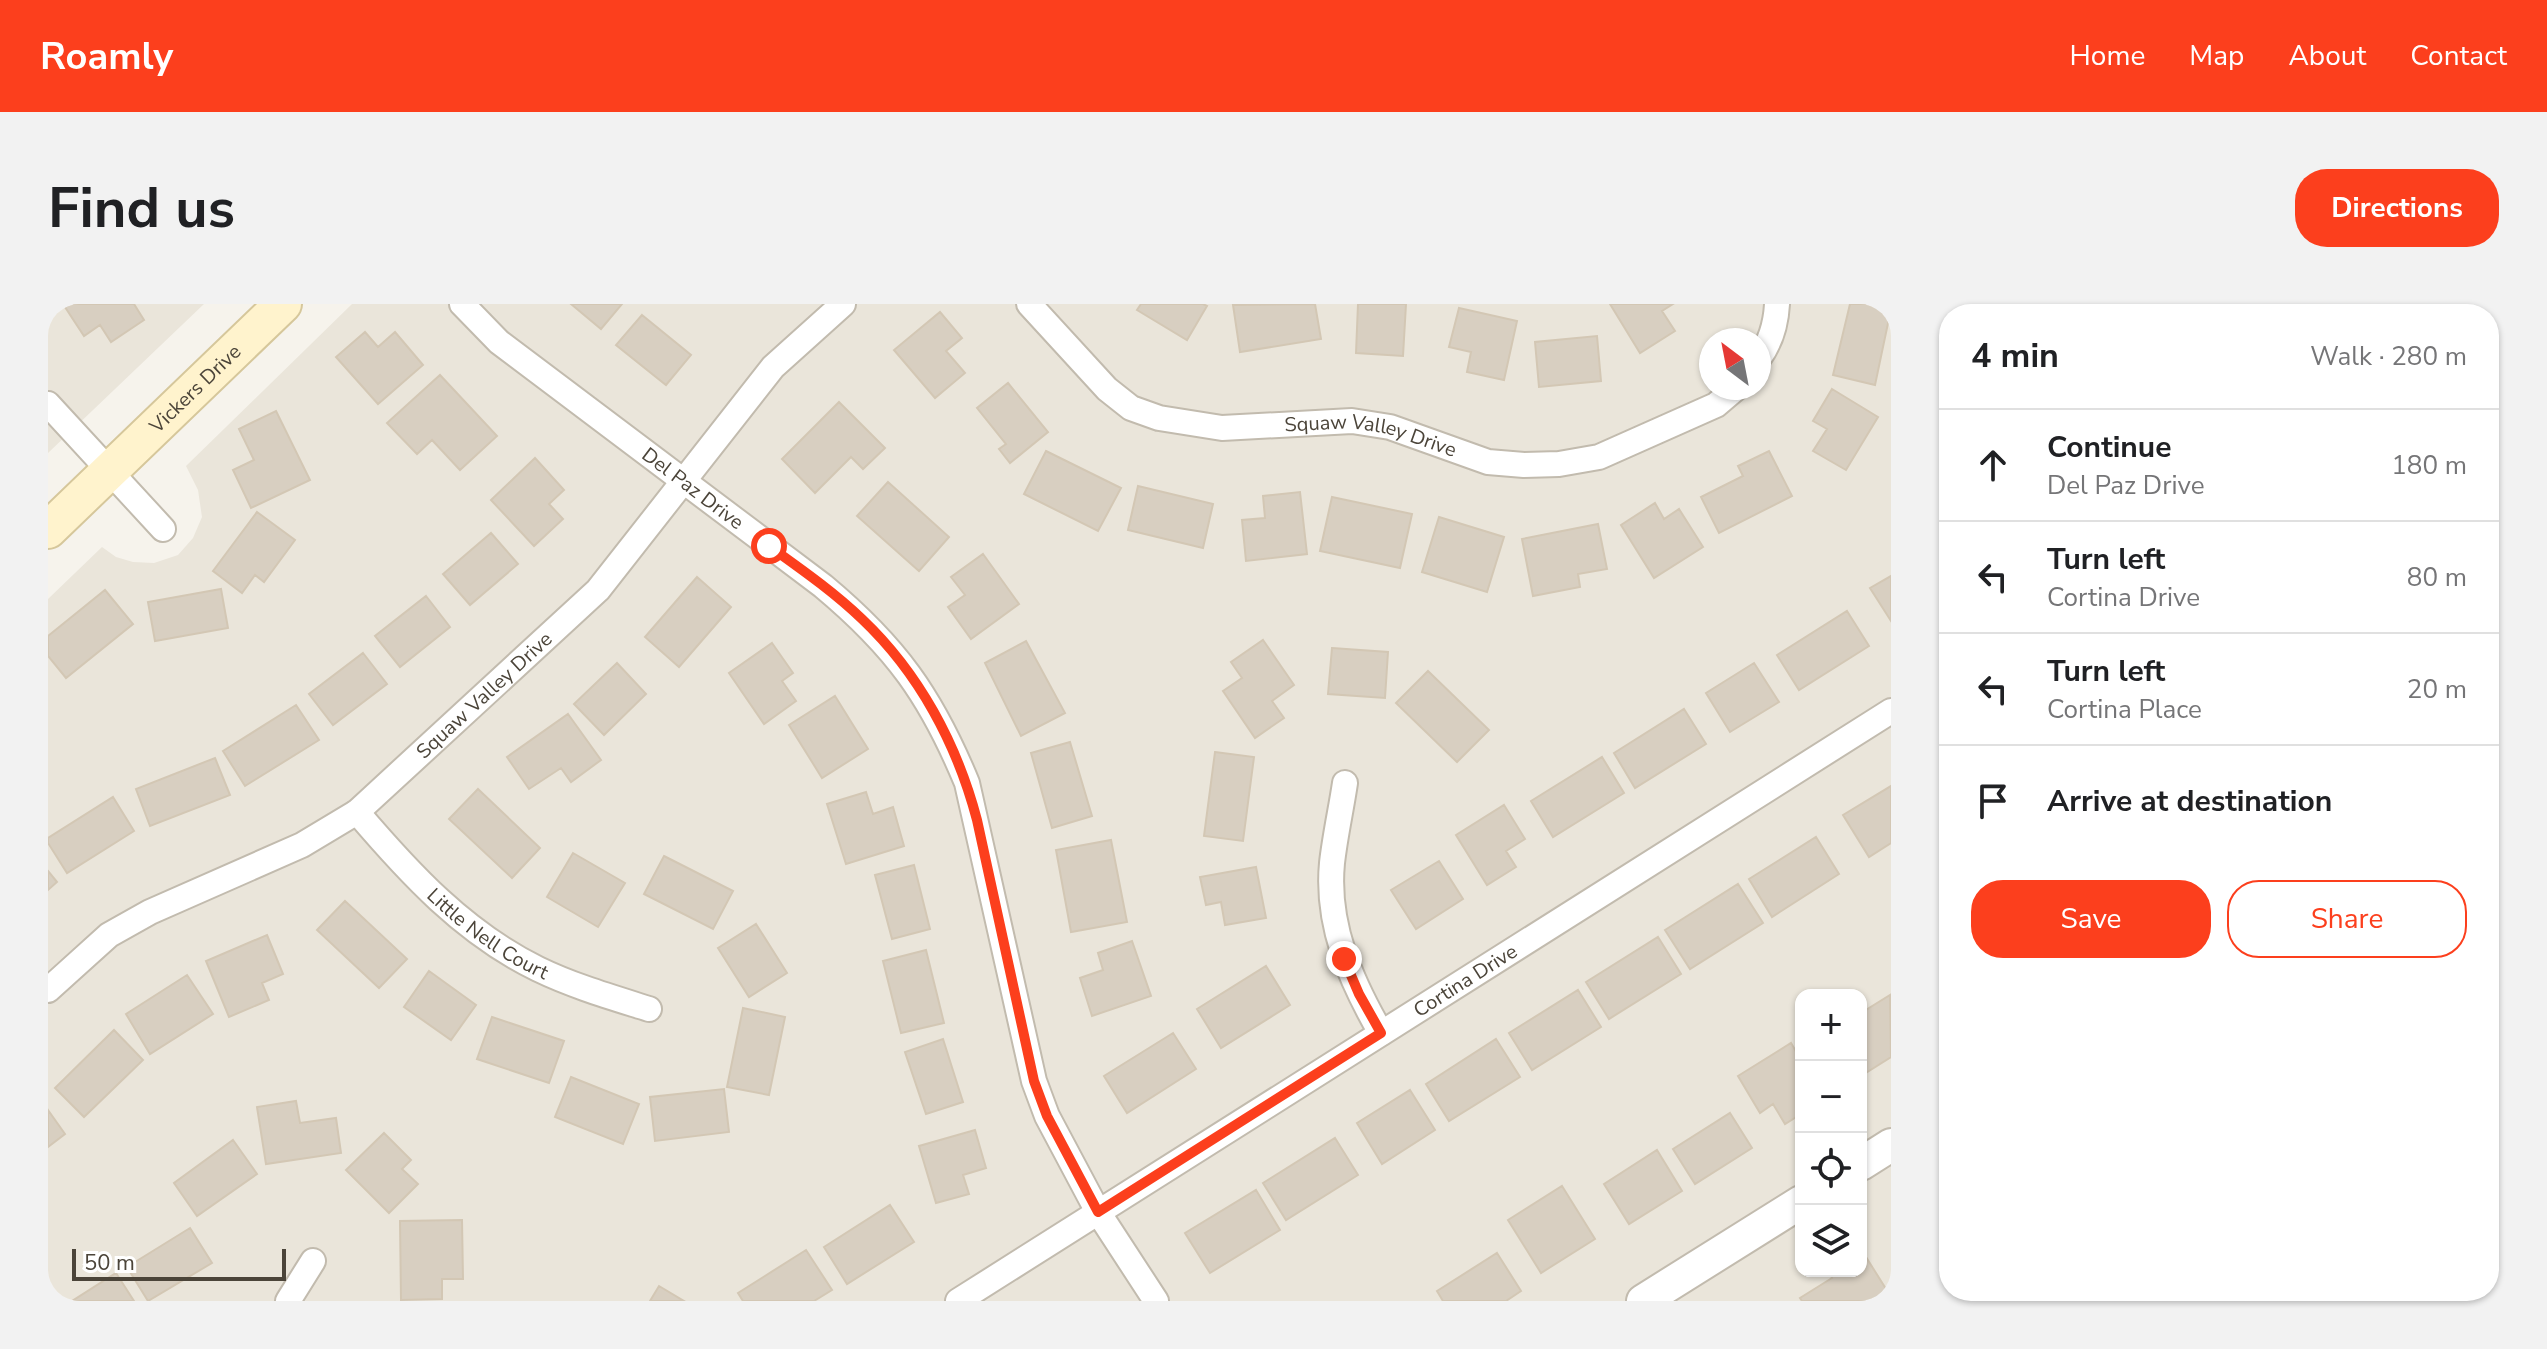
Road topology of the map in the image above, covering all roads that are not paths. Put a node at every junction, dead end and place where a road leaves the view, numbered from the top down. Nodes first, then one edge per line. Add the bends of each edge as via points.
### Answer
1 (283, 304) edge
2 (462, 304) edge
3 (843, 304) edge
4 (1029, 304) edge
5 (1777, 304) edge
6 (1771, 331) edge
7 (1722, 400) edge
8 (48, 404) edge
9 (108, 472) junction
10 (683, 483) junction
11 (163, 529) dead end
12 (48, 530) edge
13 (1891, 711) edge
14 (1345, 783) dead end
15 (357, 812) junction
16 (48, 990) edge
17 (649, 1009) dead end
18 (1381, 1033) junction
19 (1891, 1145) edge
20 (1867, 1160) edge
21 (1796, 1205) edge
22 (1098, 1212) junction
23 (313, 1261) dead end
24 (288, 1301) edge
25 (958, 1301) edge
26 (1156, 1301) edge
27 (1643, 1301) edge

1 - 9 main road, Vickers Drive
2 - 10 street, Del Paz Drive via 499,342
3 - 10 street, Squaw Valley Drive via 773,367
4 - 7 street, Squaw Valley Drive via 1131,408 1222,428 1352,421 1390,427 1488,462 1536,465 1599,457
5 - 6 street
8 - 9 street
9 - 11 street
9 - 12 main road, Vickers Drive
10 - 15 street, Squaw Valley Drive via 598,590
10 - 22 street, Del Paz Drive via 861,618 910,674 933,712 967,783 1034,1081
13 - 18 street, Cortina Drive
14 - 18 street via 1332,865 1333,919 1344,959
15 - 16 street, Squaw Valley Drive via 302,845 109,935
15 - 17 street, Little Nell Court via 419,883 496,945 587,990
18 - 22 street, Cortina Drive
19 - 20 street
21 - 27 street
22 - 25 street, Cortina Drive
22 - 26 street, Del Paz Drive
23 - 24 street

